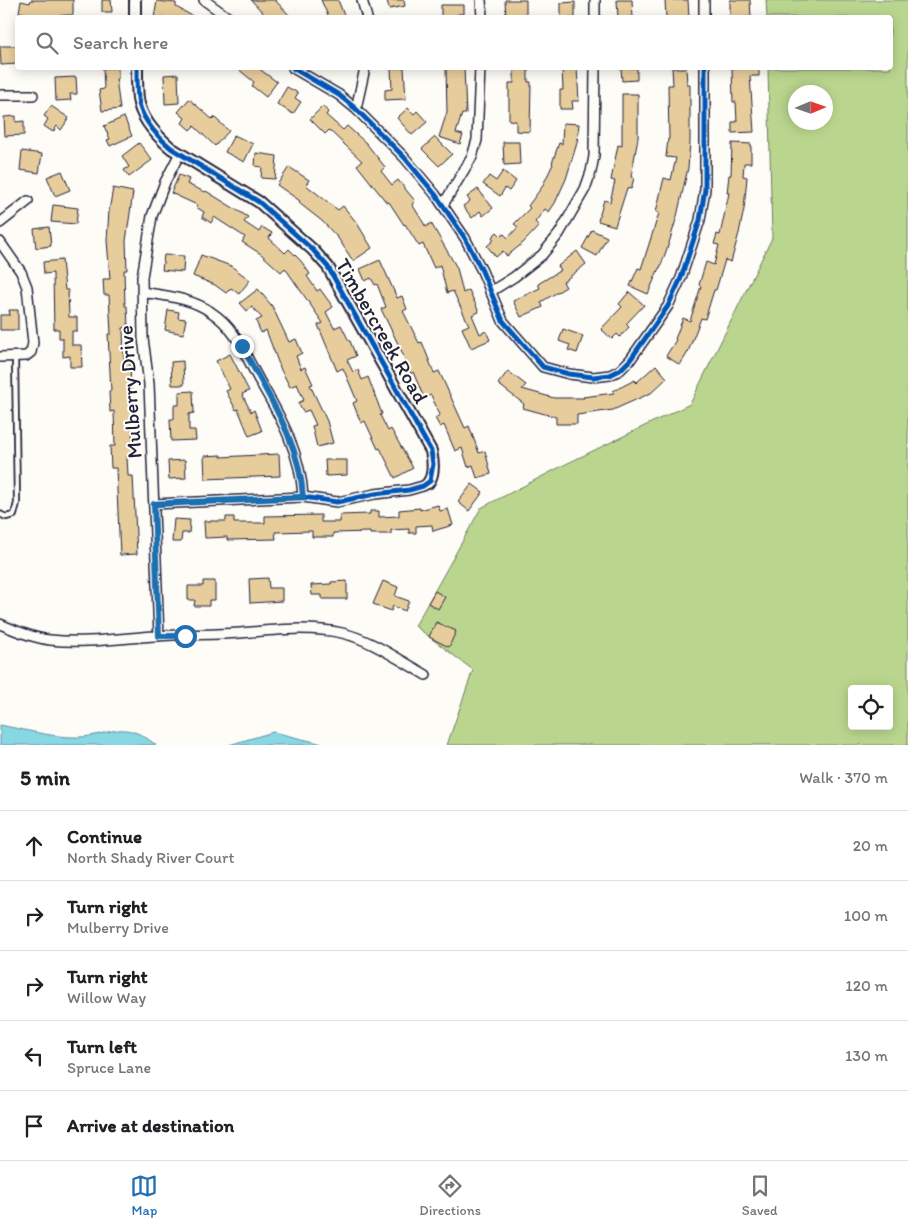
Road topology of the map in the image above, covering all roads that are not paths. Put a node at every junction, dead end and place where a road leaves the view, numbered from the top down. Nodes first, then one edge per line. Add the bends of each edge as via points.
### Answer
1 (135, 0) edge
2 (204, 0) edge
3 (362, 0) edge
4 (481, 0) edge
5 (595, 0) edge
6 (704, 0) edge
7 (135, 15) edge
8 (225, 15) edge
9 (366, 15) edge
10 (482, 15) edge
11 (596, 15) edge
12 (704, 15) edge
13 (137, 70) edge
14 (296, 70) edge
15 (365, 70) edge
16 (480, 70) edge
17 (595, 70) edge
18 (705, 70) edge
19 (0, 95) edge
20 (33, 95) dead end
21 (356, 109) junction
22 (180, 153) junction
23 (28, 201) dead end
24 (443, 205) junction
25 (0, 222) edge
26 (0, 242) edge
27 (142, 292) junction
28 (490, 292) junction
29 (16, 356) junction
30 (0, 357) edge
31 (428, 483) joint
32 (303, 497) junction
33 (154, 504) junction
34 (0, 514) edge
35 (0, 624) edge
36 (159, 636) junction
37 (426, 675) dead end

1 - 7 street
2 - 8 street
3 - 9 street
4 - 10 street
5 - 11 street
6 - 12 street
13 - 22 street, Timbercreek Road via 138,101 146,119 158,137
14 - 21 street
15 - 21 street
16 - 24 street via 477,140 472,157
17 - 28 street via 594,156 585,189 559,234 542,255
18 - 28 street via 705,189 700,220 668,306 620,370 610,375 587,376 544,368 503,320
19 - 20 street
21 - 24 street via 404,157
22 - 27 street, Mulberry Drive via 152,216
22 - 31 street, Timbercreek Road via 259,202 328,268 431,450 433,464
23 - 25 street
24 - 28 street via 465,238
26 - 29 street via 21,272 27,287 33,343 30,354
27 - 32 street via 189,300 229,326 282,420 299,463
27 - 33 street, Mulberry Drive
29 - 30 street
29 - 34 lane via 16,503 14,515 6,517
31 - 32 street via 409,490 337,502
32 - 33 street
33 - 36 street, Mulberry Drive
35 - 36 street via 21,633 67,642
36 - 37 street via 278,630 341,633 367,641

